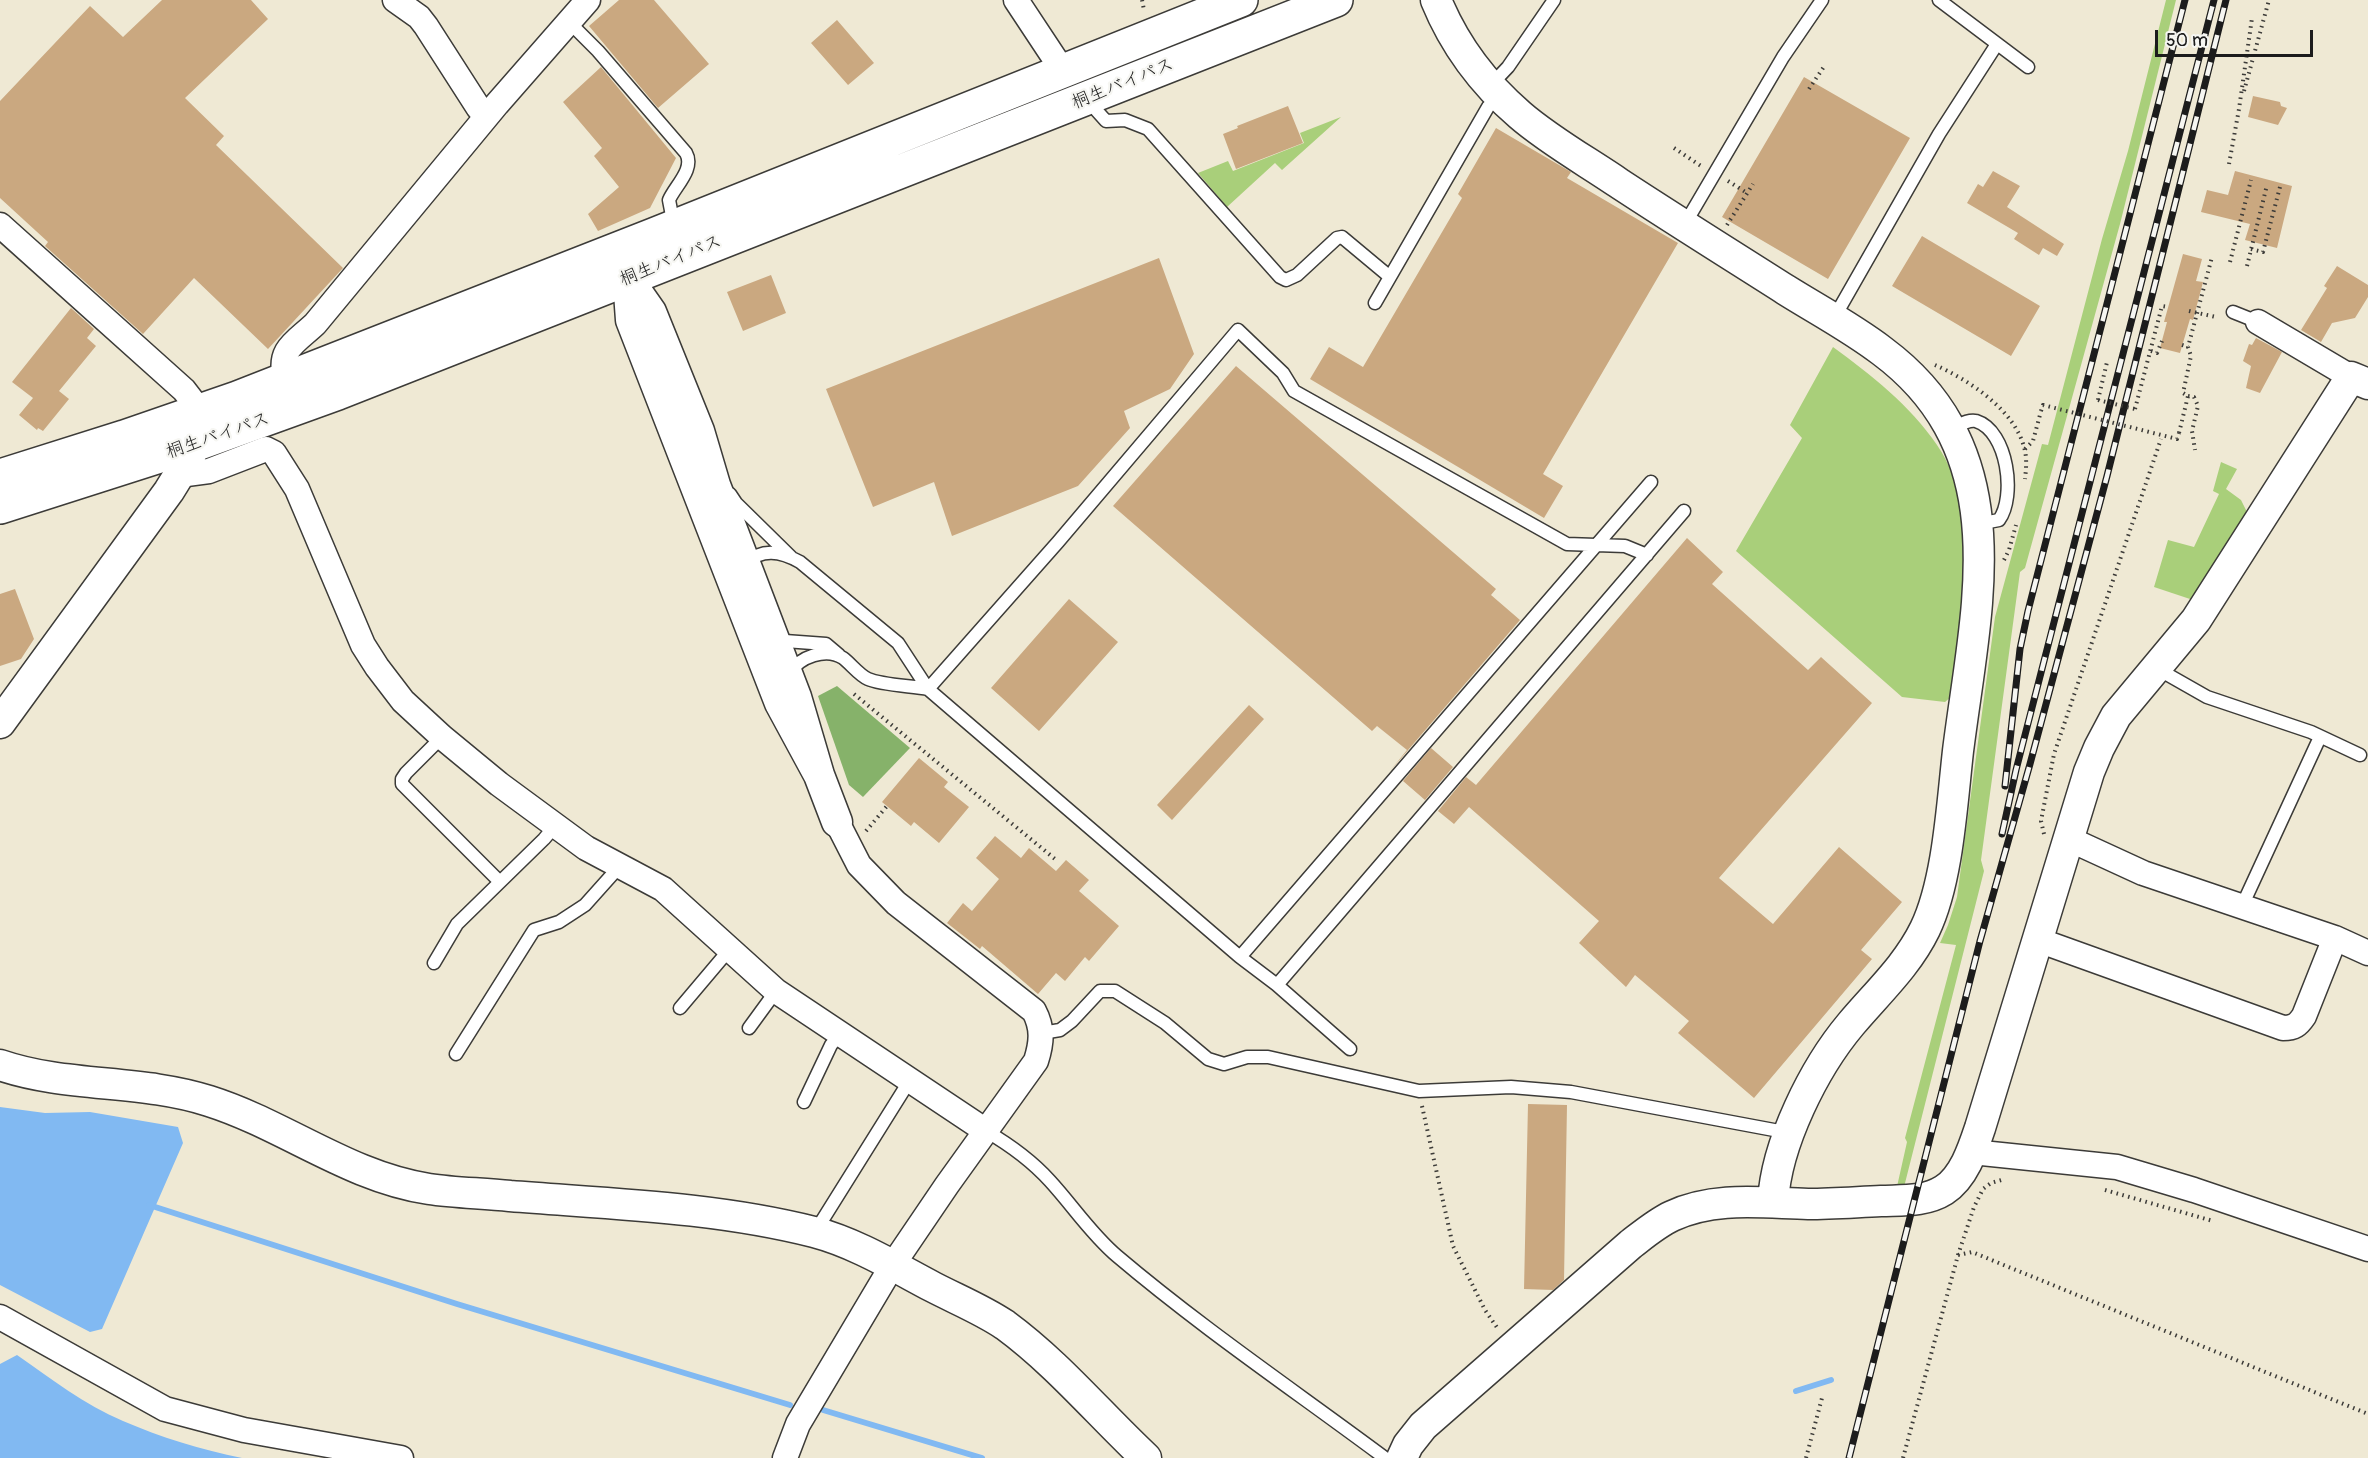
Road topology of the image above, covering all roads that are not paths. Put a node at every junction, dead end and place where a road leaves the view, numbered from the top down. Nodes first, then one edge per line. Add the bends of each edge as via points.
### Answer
1 (395, 0) edge
2 (588, 0) edge
3 (1016, 0) edge
4 (1240, 0) edge
5 (1336, 0) edge
6 (1436, 0) edge
7 (1554, 0) edge
8 (1822, 0) edge
9 (1939, 0) edge
10 (568, 21) junction
11 (1997, 44) junction
12 (2028, 67) dead end
13 (1063, 71) junction
14 (1495, 90) junction
15 (1092, 97) junction
16 (486, 117) junction
17 (0, 225) edge
18 (674, 226) junction
19 (1685, 227) junction
20 (622, 264) junction
21 (1389, 277) junction
22 (1376, 303) dead end
23 (2233, 312) dead end
24 (1833, 319) junction
25 (2258, 322) joint
26 (285, 378) junction
27 (2360, 381) edge
28 (197, 412) junction
29 (699, 431) junction
30 (194, 445) junction
31 (179, 475) junction
32 (0, 476) edge
33 (1652, 482) dead end
34 (0, 507) edge
35 (1684, 511) dead end
36 (1596, 546) junction
37 (1647, 555) junction
38 (791, 557) junction
39 (739, 572) junction
40 (762, 634) junction
41 (840, 656) junction
42 (2155, 668) junction
43 (788, 677) junction
44 (928, 689) junction
45 (0, 723) edge
46 (442, 737) junction
47 (2320, 737) junction
48 (2360, 755) dead end
49 (819, 775) junction
50 (837, 822) joint
51 (555, 826) junction
52 (2069, 839) junction
53 (619, 867) junction
54 (500, 882) junction
55 (2242, 906) junction
56 (2335, 938) junction
57 (2038, 940) junction
58 (729, 950) junction
59 (2368, 953) edge
60 (1240, 957) junction
61 (434, 963) dead end
62 (1277, 985) junction
63 (776, 991) junction
64 (680, 1008) dead end
65 (749, 1028) dead end
66 (1042, 1033) junction
67 (840, 1034) junction
68 (1350, 1049) dead end
69 (456, 1054) dead end
70 (0, 1065) edge
71 (910, 1080) junction
72 (804, 1102) dead end
73 (986, 1131) junction
74 (1790, 1133) junction
75 (1972, 1152) junction
76 (1773, 1202) junction
77 (815, 1232) junction
78 (2368, 1249) edge
79 (892, 1266) junction
80 (0, 1317) edge
81 (401, 1458) edge
82 (784, 1458) edge
83 (1146, 1458) edge
84 (1385, 1458) edge
85 (1402, 1458) edge

1 - 16 street via 426,26
2 - 10 street
3 - 13 street
4 - 13 highway, 桐生バイパス
5 - 15 highway, 桐生バイパス
6 - 14 street via 1467,57
7 - 14 lane
8 - 19 lane via 1783,57
9 - 11 lane
10 - 16 street
10 - 18 lane via 672,134 689,159 669,200
11 - 12 lane
11 - 24 lane via 1939,134
13 - 18 highway, 桐生バイパス
14 - 19 street via 1521,116
14 - 21 lane
15 - 20 highway, 桐生バイパス
15 - 21 lane via 1106,121 1125,120 1148,129 1280,277 1286,280 1297,275 1342,237
16 - 26 street via 345,289 284,355
17 - 28 street via 184,390
18 - 20 highway, 桐生バイパス
19 - 24 street
20 - 26 highway, 桐生バイパス
20 - 29 street via 651,312
20 - 30 highway, 桐生バイパス via 339,393
20 - 39 street via 632,320
21 - 22 lane
23 - 25 lane
24 - 74 street via 1900,366 1931,398 1950,429 1972,483 1980,565 1952,802 1935,902 1920,938 1902,966 1833,1047 1815,1075
25 - 27 street
26 - 28 highway, 桐生バイパス
27 - 42 street via 2196,620
28 - 30 street
28 - 32 highway, 桐生バイパス
29 - 38 lane via 736,503
29 - 39 street
30 - 31 street
30 - 34 highway, 桐生バイパス
31 - 45 street
31 - 46 street via 209,471 266,449 274,453 297,489 376,667 403,701
33 - 36 lane
35 - 37 lane
36 - 37 lane via 1625,546
36 - 44 lane via 1567,544 1294,391 1283,373 1238,330
36 - 60 lane
37 - 62 lane
38 - 39 lane via 756,555
38 - 44 lane via 898,643
39 - 40 street
40 - 41 lane via 785,641 826,644
40 - 43 street
40 - 49 street via 780,703
41 - 43 lane via 821,654 802,660
41 - 44 lane via 867,679
42 - 47 lane via 2207,697
42 - 52 street via 2106,731
43 - 49 street
44 - 60 lane
46 - 51 street
46 - 54 lane via 406,772 402,784
47 - 48 lane
47 - 55 lane
49 - 50 street
50 - 66 street via 859,866 896,903 1034,1011
51 - 53 street
51 - 54 lane
52 - 55 street via 2143,873
52 - 57 street
53 - 58 street via 663,889
53 - 69 lane via 585,904 559,922 534,930
54 - 61 lane via 457,924
55 - 56 street
56 - 57 street via 2304,1016 2292,1028
56 - 59 street
57 - 75 street
58 - 63 street
58 - 64 lane
60 - 62 lane
62 - 68 lane
63 - 65 lane
63 - 67 street
66 - 73 street via 1036,1060
66 - 74 lane via 1060,1030 1100,991 1116,991 1165,1023 1208,1059 1224,1064 1247,1057 1268,1057 1419,1091 1511,1087 1571,1092
67 - 71 street
67 - 72 lane via 831,1044
70 - 77 street via 30,1073 173,1091 209,1101 382,1178 429,1189 703,1212
71 - 73 street
71 - 77 lane
73 - 79 street
73 - 84 lane via 1037,1168 1116,1255 1251,1362
74 - 76 street via 1774,1183
75 - 76 street via 1951,1185 1927,1197 1809,1204
75 - 78 street via 2117,1167
76 - 85 street via 1712,1204 1660,1222 1423,1426
77 - 79 street
79 - 82 street via 798,1424
79 - 83 street via 1004,1324 1058,1370
80 - 81 street via 165,1409 244,1430

